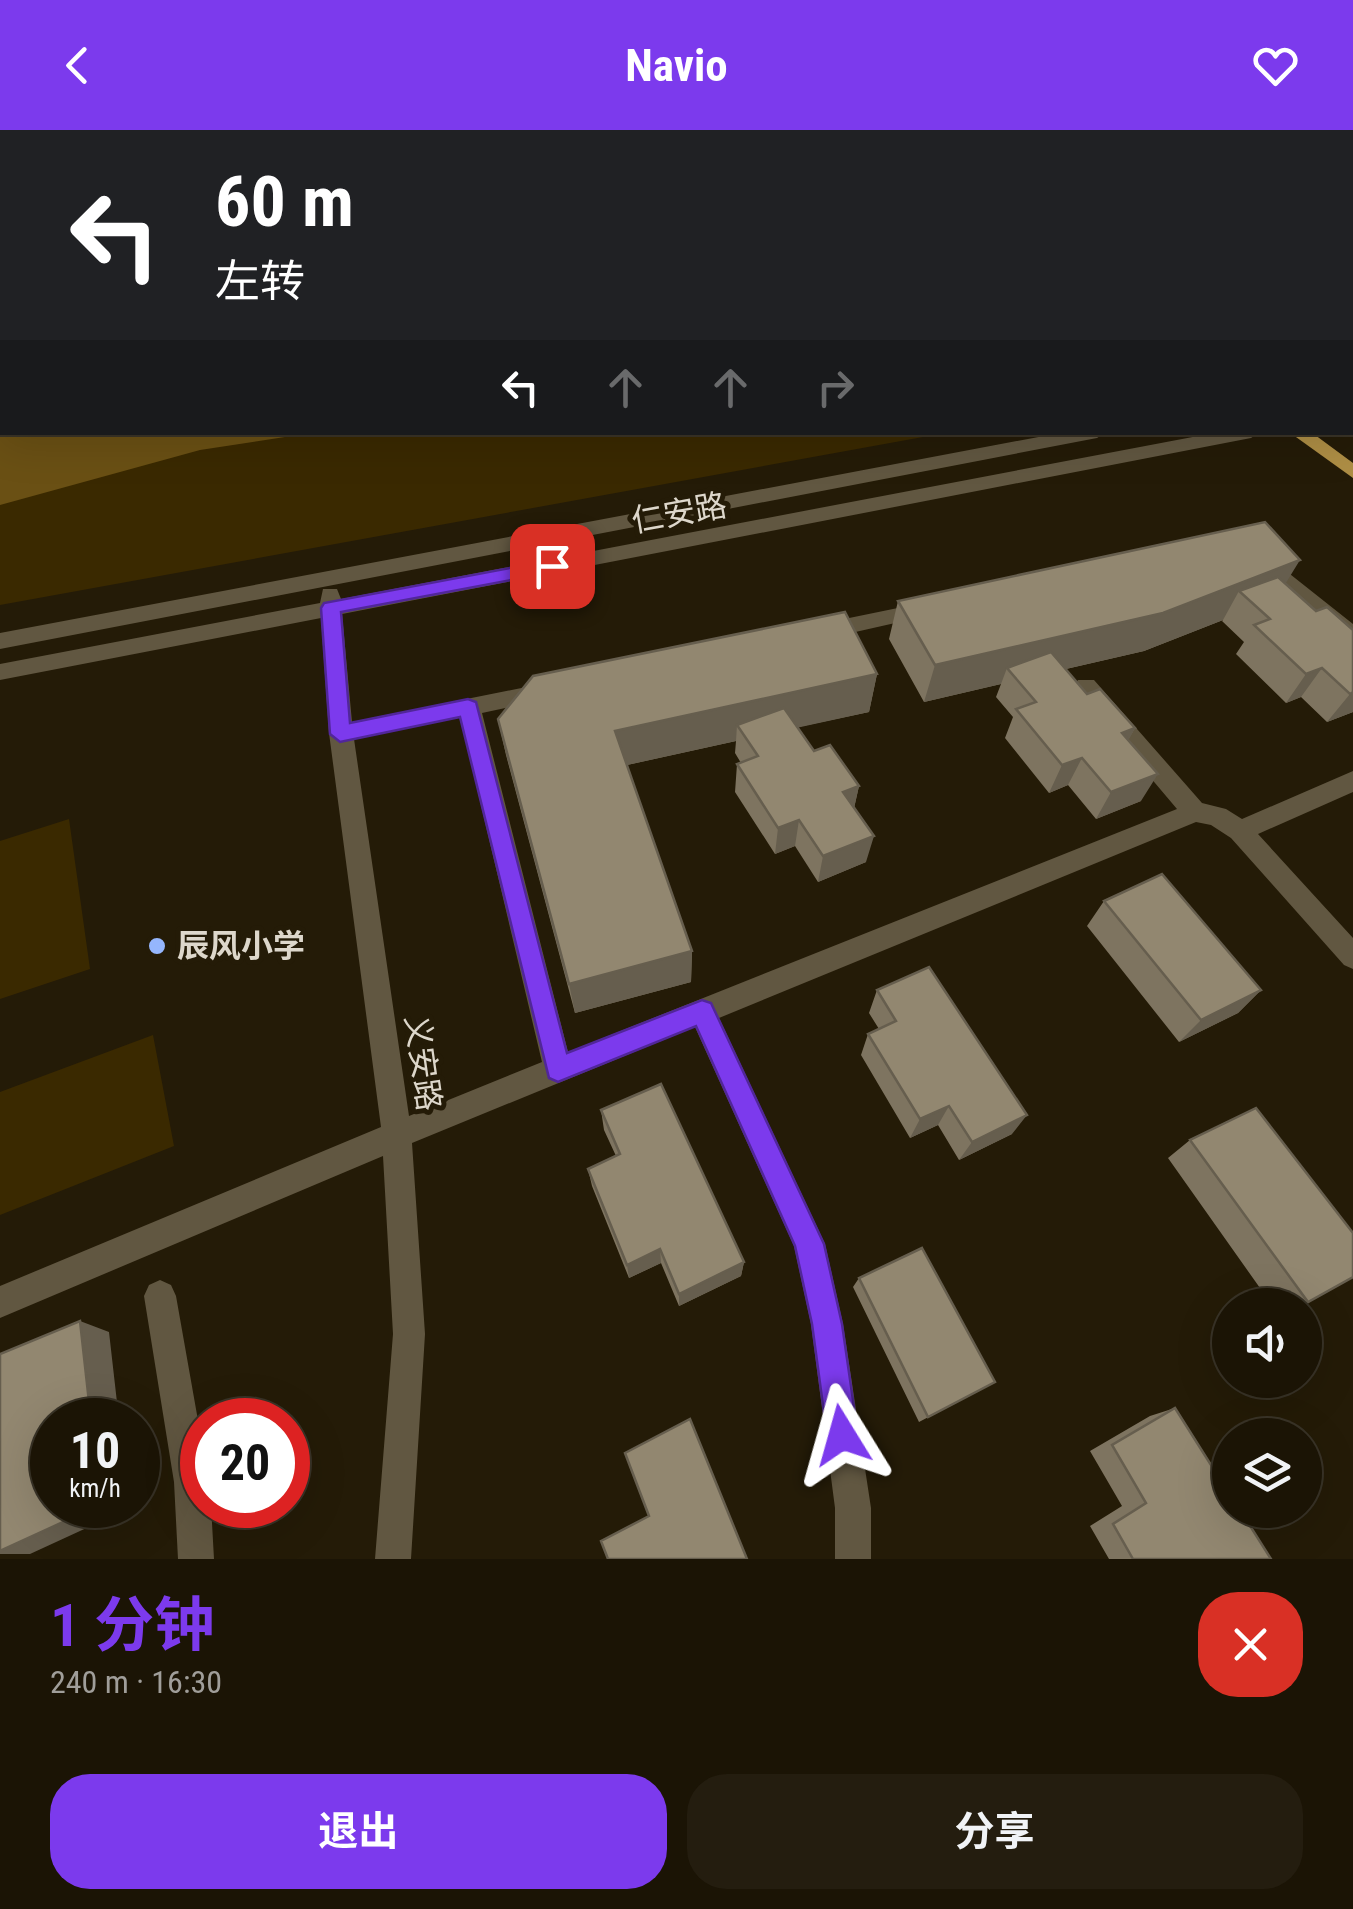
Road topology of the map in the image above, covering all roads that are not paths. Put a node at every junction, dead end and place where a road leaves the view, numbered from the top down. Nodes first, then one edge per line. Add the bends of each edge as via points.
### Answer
1 (1083, 435) edge
2 (1234, 435) edge
3 (1302, 435) edge
4 (1353, 472) edge
5 (1244, 548) edge
6 (330, 593) junction
7 (946, 605) edge
8 (1353, 636) edge
9 (794, 638) edge
10 (0, 641) edge
11 (0, 672) edge
12 (1086, 686) edge
13 (564, 687) edge
14 (468, 707) junction
15 (340, 734) junction
16 (1353, 782) edge
17 (1195, 812) junction
18 (1240, 830) junction
19 (1353, 957) edge
20 (702, 1011) junction
21 (558, 1069) junction
22 (398, 1134) junction
23 (160, 1296) dead end
24 (0, 1302) edge
25 (194, 1558) edge
26 (394, 1559) edge
27 (853, 1559) edge

1 - 6 street, 仁安路
2 - 6 street, 仁安路
3 - 4 main road
5 - 8 street
6 - 10 street, 仁安路
6 - 11 street, 仁安路
6 - 15 street, 义安路
7 - 9 street
12 - 17 street
13 - 14 street
14 - 15 street
14 - 21 street
15 - 22 street, 义安路
16 - 18 street
17 - 18 street
17 - 20 street
18 - 19 street
20 - 21 street
20 - 27 street via 809,1244 853,1508
21 - 22 street
22 - 24 street
22 - 26 street, 义安路 via 409,1334
23 - 25 street via 192,1482

